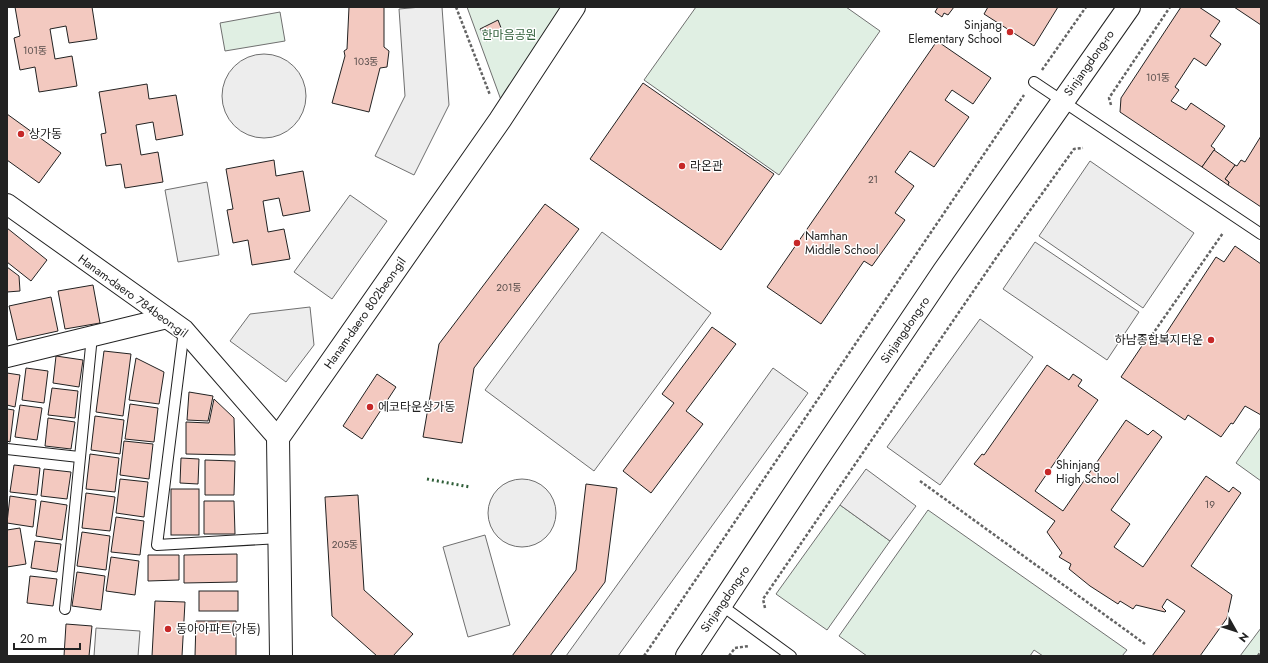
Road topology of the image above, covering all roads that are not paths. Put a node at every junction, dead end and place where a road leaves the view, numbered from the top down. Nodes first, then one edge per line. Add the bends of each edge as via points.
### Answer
1 (574, 7) edge
2 (1128, 7) edge
3 (1034, 82) road end
4 (1063, 101) junction
5 (7, 204) edge
6 (1261, 234) edge
7 (167, 318) junction
8 (184, 330) junction
9 (92, 336) junction
10 (7, 357) edge
11 (278, 438) junction
12 (7, 449) edge
13 (79, 457) junction
14 (280, 538) junction
15 (721, 605) junction
16 (65, 609) dead end
17 (281, 656) edge
18 (686, 656) edge
19 (791, 656) edge

1 - 11 main road, Hanam-daero 802beon-gil via 500,120
2 - 4 main road, Sinjangdong-ro
3 - 4 lane
4 - 6 lane
4 - 15 main road, Sinjangdong-ro via 814,464
5 - 7 street, Hanam-daero 784beon-gil
7 - 8 street, Hanam-daero 784beon-gil
7 - 9 street
8 - 11 street, Hanam-daero 784beon-gil
8 - 14 lane via 157,545
9 - 10 street
9 - 13 lane
11 - 14 main road
12 - 13 lane
13 - 16 lane
14 - 17 main road
15 - 18 main road, Sinjangdong-ro
15 - 19 lane

